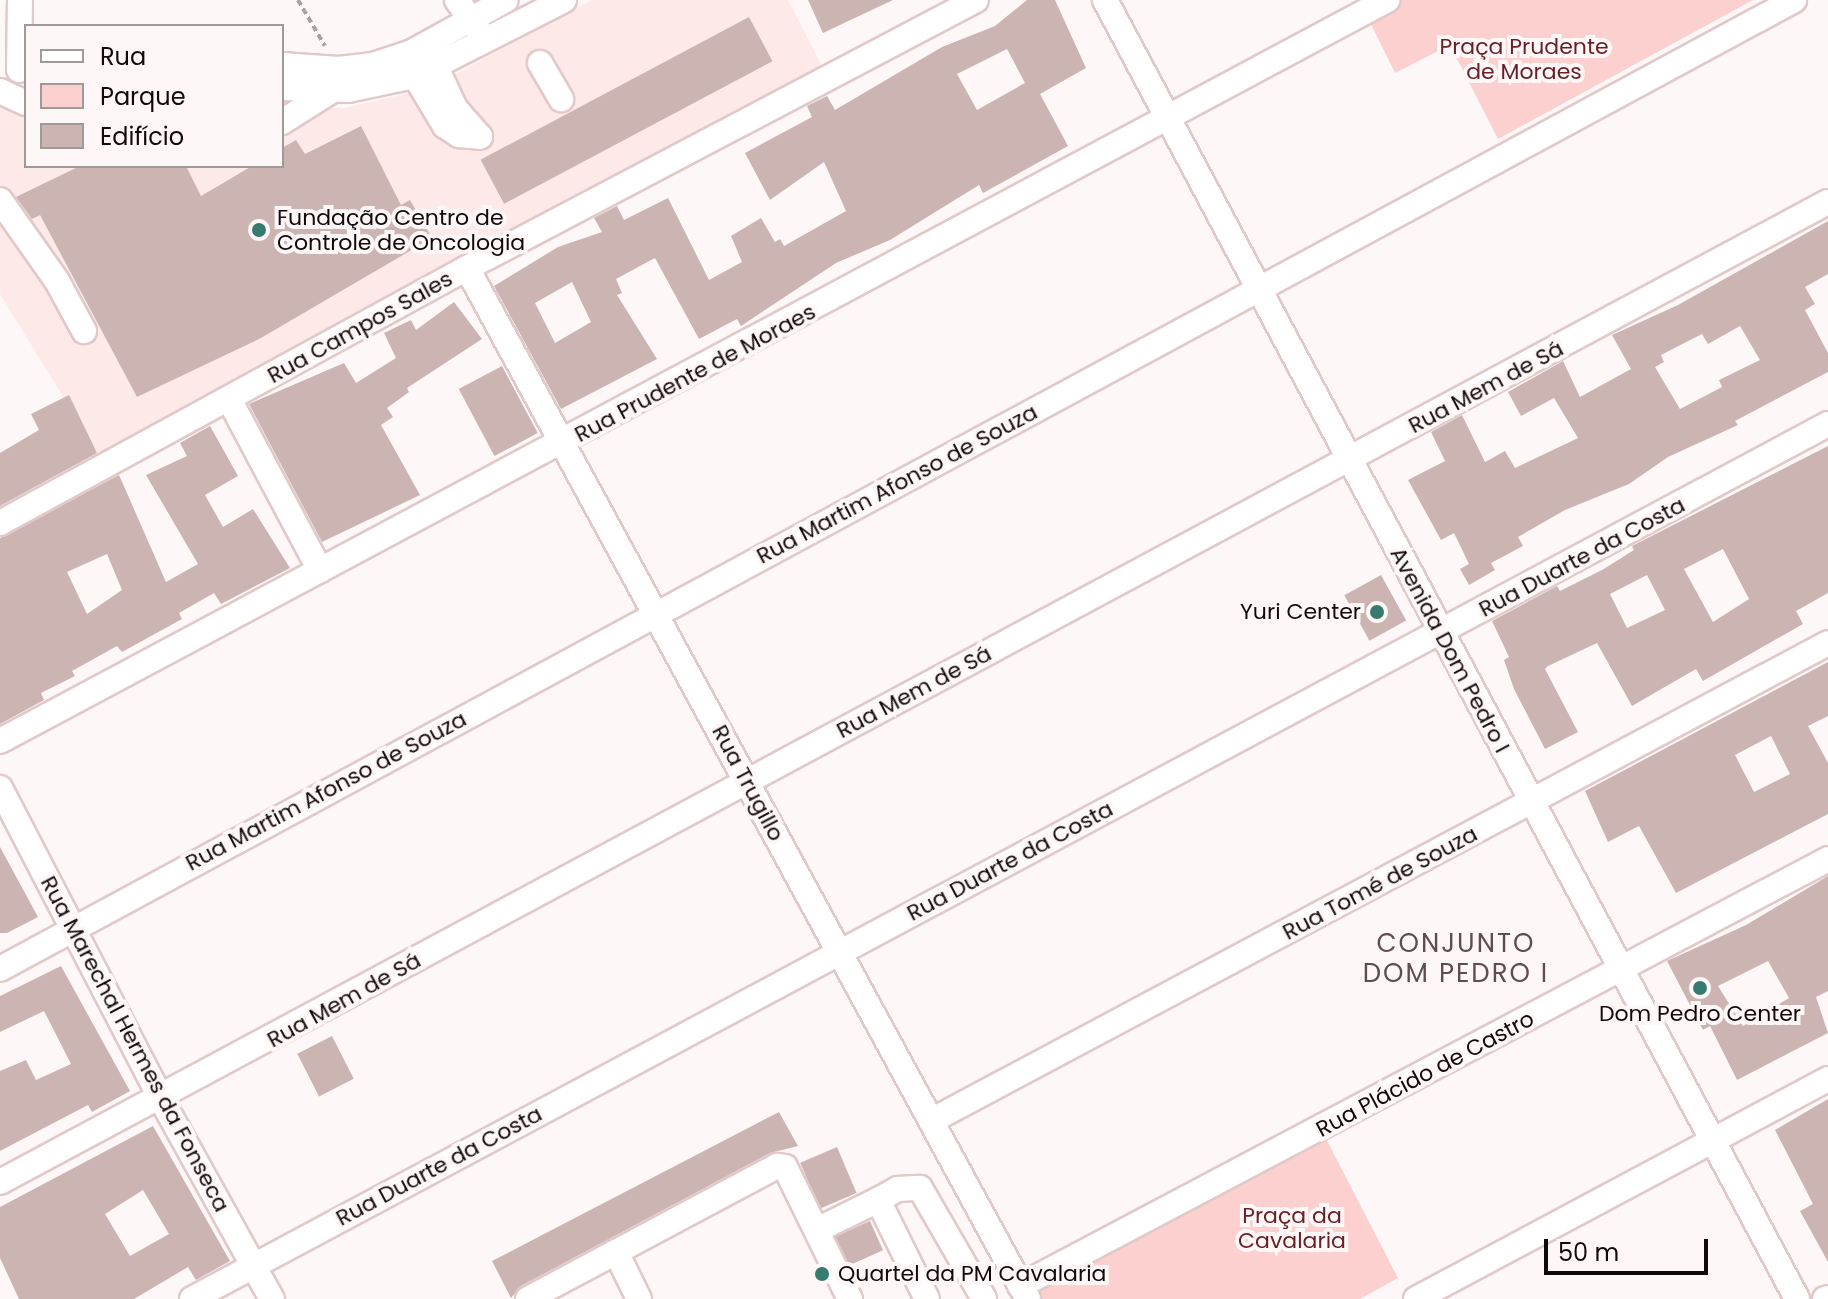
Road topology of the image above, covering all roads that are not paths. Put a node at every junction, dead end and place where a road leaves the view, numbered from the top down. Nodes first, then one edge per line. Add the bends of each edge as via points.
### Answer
1 (20, 0) edge
2 (457, 0) edge
3 (506, 0) edge
4 (564, 0) edge
5 (976, 0) edge
6 (1105, 0) edge
7 (1387, 0) edge
8 (1794, 0) edge
9 (471, 21) junction
10 (486, 43) junction
11 (15, 48) edge
12 (540, 63) dead end
13 (284, 66) edge
14 (15, 74) edge
15 (376, 76) junction
16 (335, 80) junction
17 (284, 88) edge
18 (0, 91) edge
19 (561, 99) dead end
20 (24, 102) edge
21 (1167, 118) junction
22 (284, 120) edge
23 (0, 200) edge
24 (1828, 202) edge
25 (467, 268) junction
26 (1258, 289) junction
27 (84, 331) dead end
28 (229, 399) junction
29 (1828, 424) edge
30 (563, 444) junction
31 (1349, 461) junction
32 (0, 523) edge
33 (320, 570) junction
34 (656, 614) junction
35 (1441, 633) junction
36 (1828, 643) edge
37 (0, 741) edge
38 (746, 781) junction
39 (0, 788) edge
40 (1531, 803) junction
41 (1828, 859) edge
42 (73, 928) junction
43 (839, 952) junction
44 (0, 969) edge
45 (1621, 970) junction
46 (1828, 1079) edge
47 (161, 1099) junction
48 (931, 1121) junction
49 (1712, 1140) junction
50 (0, 1182) edge
51 (878, 1200) junction
52 (819, 1229) junction
53 (616, 1252) junction
54 (254, 1266) junction
55 (1026, 1296) edge
56 (1422, 1297) edge
57 (192, 1299) edge
58 (272, 1299) edge
59 (528, 1299) edge
60 (639, 1299) edge
61 (850, 1299) edge
62 (927, 1299) edge
63 (984, 1299) edge
64 (1797, 1299) edge

1 - 11 street
2 - 9 street
3 - 9 street
4 - 10 street
5 - 25 street, Rua Campos Sales
6 - 21 street, Avenida Dom Pedro I
7 - 21 street, Rua Prudente de Moraes
8 - 26 street, Rua Martim Afonso de Souza
9 - 10 street
9 - 15 street
10 - 15 street via 425,72
11 - 14 street
12 - 19 street
13 - 16 street
15 - 16 street
16 - 17 street
16 - 22 street
18 - 20 street
21 - 26 street, Avenida Dom Pedro I
21 - 30 street, Rua Prudente de Moraes
23 - 27 street via 57,281
24 - 31 street, Rua Mem de Sá
25 - 28 street, Rua Campos Sales
25 - 30 street, Rua Trugillo
26 - 31 street, Avenida Dom Pedro I
26 - 34 street, Rua Martim Afonso de Souza
28 - 32 street, Rua Campos Sales
28 - 33 street
29 - 35 street, Rua Duarte da Costa
30 - 33 street, Rua Prudente de Moraes
30 - 34 street, Rua Trugillo
31 - 35 street, Avenida Dom Pedro I
31 - 38 street, Rua Mem de Sá
33 - 37 street, Rua Prudente de Moraes
34 - 38 street, Rua Trugillo
34 - 42 street, Rua Martim Afonso de Souza
35 - 40 street, Avenida Dom Pedro I
35 - 43 street, Rua Duarte da Costa
36 - 40 street, Rua Tomé de Souza
38 - 43 street, Rua Trugillo
38 - 47 street, Rua Mem de Sá
39 - 42 street, Rua Marechal Hermes da Fonseca
40 - 45 street, Avenida Dom Pedro I
40 - 48 street, Rua Tomé de Souza
41 - 45 street, Rua Plácido de Castro
42 - 44 street, Rua Martim Afonso de Souza
42 - 47 street, Rua Marechal Hermes da Fonseca
43 - 48 street, Rua Trugillo
43 - 54 street, Rua Duarte da Costa
45 - 49 street, Avenida Dom Pedro I
45 - 55 street, Rua Plácido de Castro
46 - 49 street
47 - 50 street, Rua Mem de Sá
47 - 54 street, Rua Marechal Hermes da Fonseca
48 - 55 street, Rua Trugillo
49 - 56 street
49 - 64 street, Avenida Dom Pedro I
51 - 52 street
51 - 62 street
51 - 63 street via 898,1189 920,1188
52 - 53 street via 790,1172 777,1166
52 - 61 street
53 - 59 street
53 - 60 street
54 - 57 street, Rua Duarte da Costa
54 - 58 street, Rua Marechal Hermes da Fonseca

